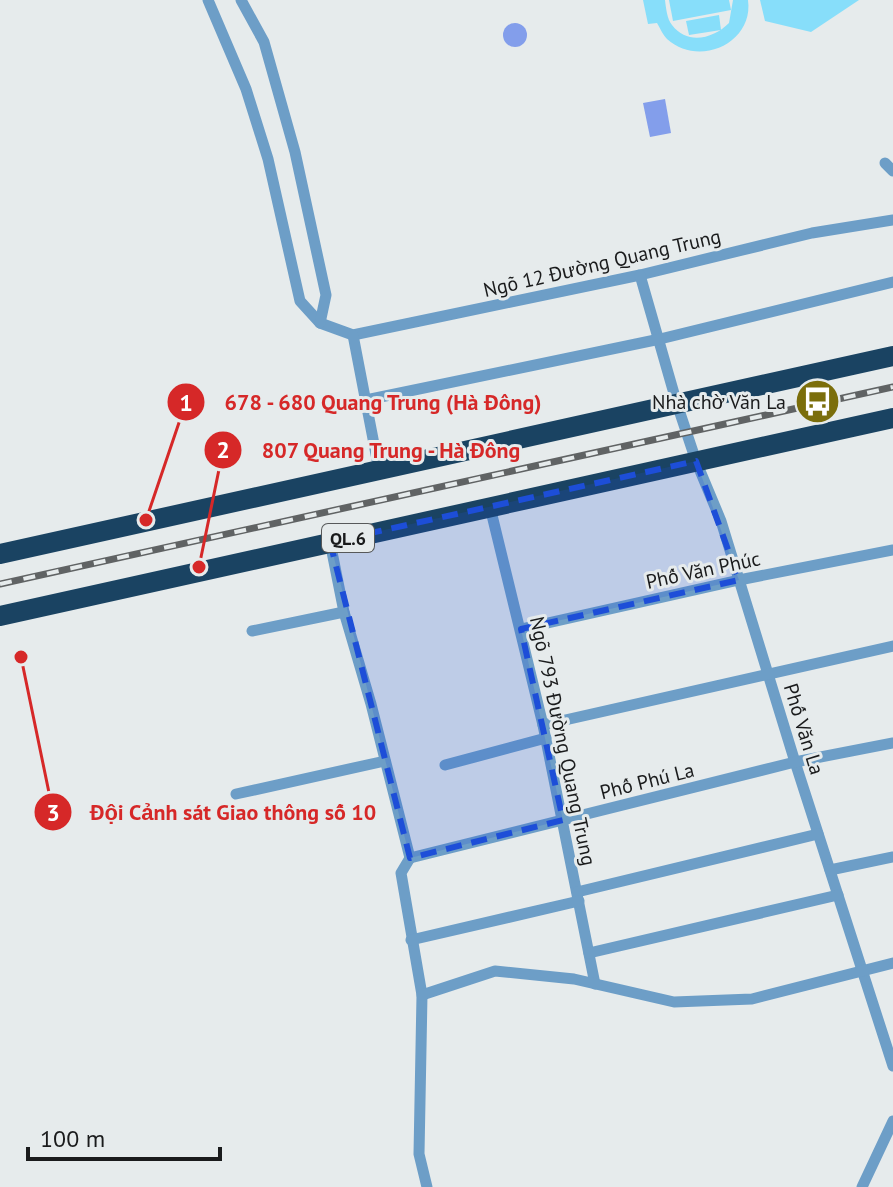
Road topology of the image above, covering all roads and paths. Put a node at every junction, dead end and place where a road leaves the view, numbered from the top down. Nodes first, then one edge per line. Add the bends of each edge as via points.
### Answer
1 (208, 0) edge
2 (241, 0) edge
3 (893, 220) edge
4 (640, 275) junction
5 (893, 282) edge
6 (320, 323) junction
7 (353, 335) junction
8 (660, 339) junction
9 (893, 356) edge
10 (366, 400) junction
11 (677, 404) junction
12 (893, 418) edge
13 (696, 461) junction
14 (379, 470) junction
15 (490, 507) junction
16 (330, 542) junction
17 (893, 550) edge
18 (0, 554) edge
19 (739, 580) junction
20 (1, 610) edge
21 (344, 612) junction
22 (521, 629) junction
23 (252, 631) dead end
24 (893, 646) edge
25 (767, 672) junction
26 (543, 725) junction
27 (546, 738) junction
28 (893, 743) edge
29 (385, 761) junction
30 (795, 762) junction
31 (445, 765) dead end
32 (236, 794) dead end
33 (563, 820) junction
34 (818, 834) junction
35 (893, 857) edge
36 (410, 858) junction
37 (830, 870) junction
38 (838, 895) junction
39 (578, 896) junction
40 (411, 940) junction
41 (589, 953) junction
42 (893, 963) edge
43 (862, 970) junction
44 (595, 984) junction
45 (422, 995) junction
46 (893, 1066) edge
47 (893, 1121) edge
48 (427, 1187) edge
49 (862, 1187) edge

1 - 6 street via 246,89 268,159 300,301
2 - 6 street via 264,42 295,152 326,295
3 - 4 street, Ngõ 12 Đường Quang Trung via 812,233
4 - 7 street, Ngõ 12 Đường Quang Trung
4 - 8 street, Phố Văn La
5 - 8 street
6 - 7 street
7 - 10 street
8 - 10 street
8 - 11 street, Phố Văn La
9 - 11 highway
10 - 14 street
11 - 13 street, Phố Văn La
11 - 14 highway
12 - 13 highway, QL.6
13 - 15 highway, QL.6
13 - 19 street, Phố Văn La
14 - 18 highway
15 - 16 highway, QL.6
15 - 22 street, Ngõ 793 Đường Quang Trung
16 - 20 highway, QL.6
16 - 21 street
17 - 19 street, Phố Văn Phúc
19 - 22 street, Phố Văn Phúc
19 - 25 street, Phố Văn La
21 - 23 street
21 - 29 street
22 - 26 street, Ngõ 793 Đường Quang Trung
24 - 25 street
25 - 26 street
25 - 30 street, Phố Văn La
26 - 27 street, Ngõ 793 Đường Quang Trung
27 - 31 street
27 - 33 street, Ngõ 793 Đường Quang Trung
28 - 30 street, Phố Phú La
29 - 32 street
29 - 36 street
30 - 33 street, Phố Phú La
30 - 34 street, Phố Văn La
33 - 36 street, Phố Phú La
33 - 39 street, Ngõ 793 Đường Quang Trung
34 - 37 street, Phố Văn La
34 - 39 street
35 - 37 street
36 - 40 street via 401,873
37 - 38 street, Phố Văn La
38 - 41 street
38 - 43 street, Phố Văn La
39 - 40 street
39 - 41 street, Ngõ 793 Đường Quang Trung
40 - 45 street
41 - 44 street, Ngõ 793 Đường Quang Trung
42 - 43 street
43 - 44 street via 736,1000 674,1002
43 - 46 street, Phố Văn La
44 - 45 street via 495,971
45 - 48 street via 419,1154
47 - 49 street

